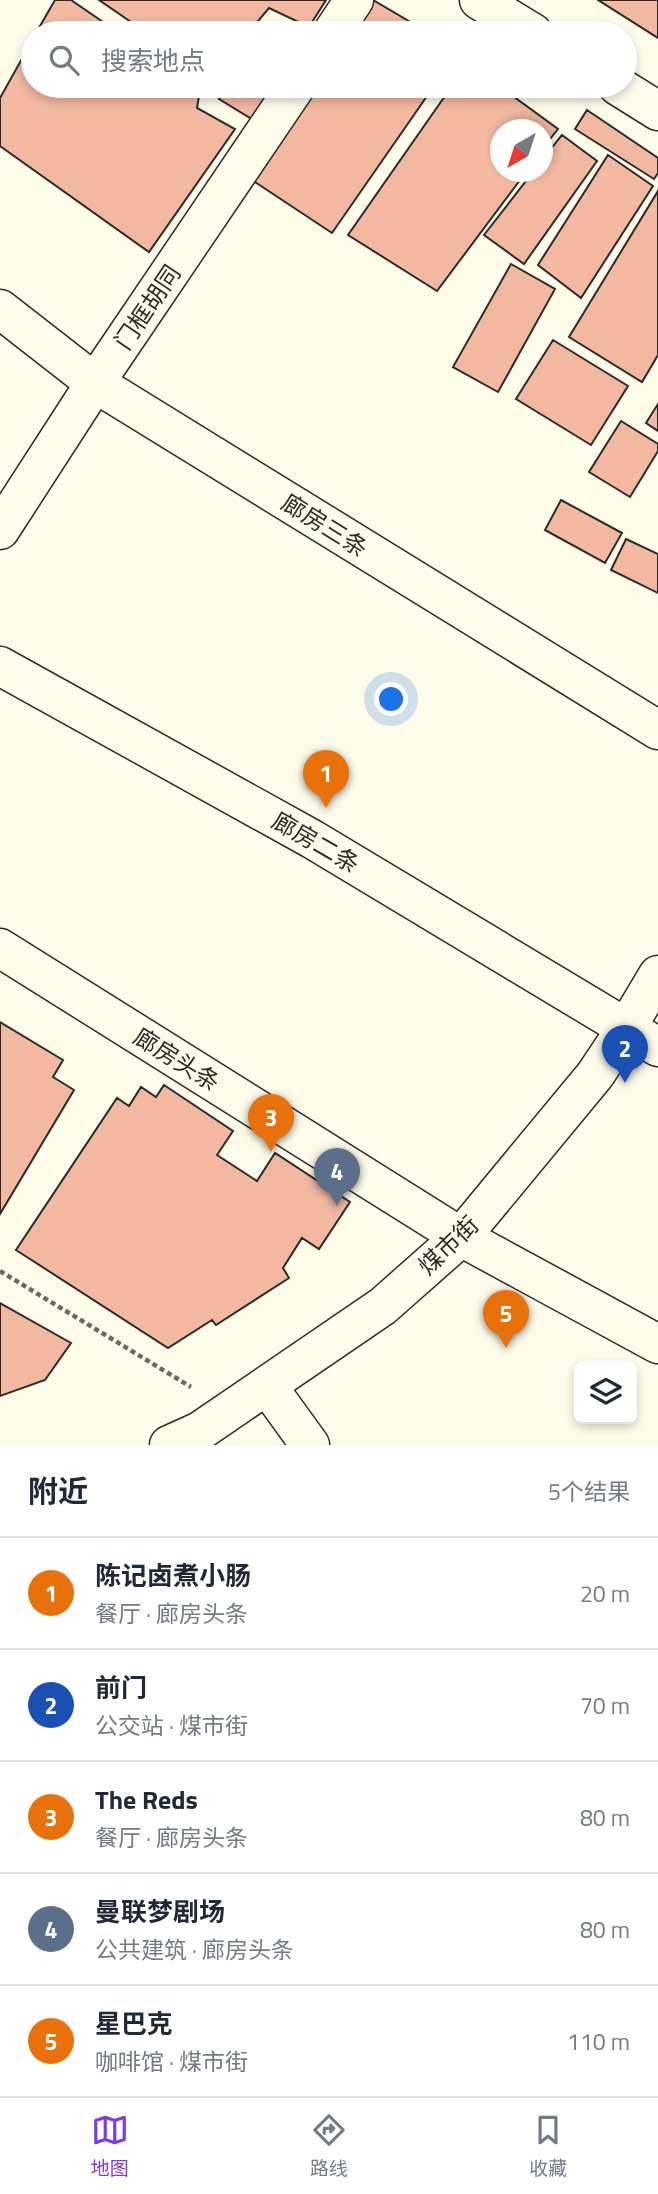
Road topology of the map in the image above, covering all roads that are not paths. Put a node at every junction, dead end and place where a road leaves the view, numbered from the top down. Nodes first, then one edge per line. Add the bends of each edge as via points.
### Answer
1 (355, 0) edge
2 (480, 0) edge
3 (340, 21) edge
4 (514, 21) edge
5 (288, 98) edge
6 (637, 98) edge
7 (658, 111) edge
8 (0, 309) edge
9 (95, 383) junction
10 (0, 530) edge
11 (0, 666) edge
12 (658, 730) edge
13 (0, 948) edge
14 (658, 975) edge
15 (642, 1037) edge
16 (461, 1237) junction
17 (658, 1344) edge
18 (268, 1387) junction
19 (169, 1445) edge
20 (310, 1445) edge

1 - 3 main road
2 - 4 main road
5 - 9 main road, 门框胡同
6 - 7 main road
8 - 9 main road, 廊房三条
9 - 10 main road, 门框胡同
9 - 12 main road, 廊房三条
11 - 15 main road, 廊房二条 via 312,839
13 - 16 main road, 廊房头条
14 - 15 main road, 煤市街
15 - 16 main road, 煤市街 via 594,1075
16 - 17 main road, 廊房头条
16 - 18 main road, 煤市街 via 383,1306
18 - 19 main road, 煤市街 via 200,1432
18 - 20 main road

